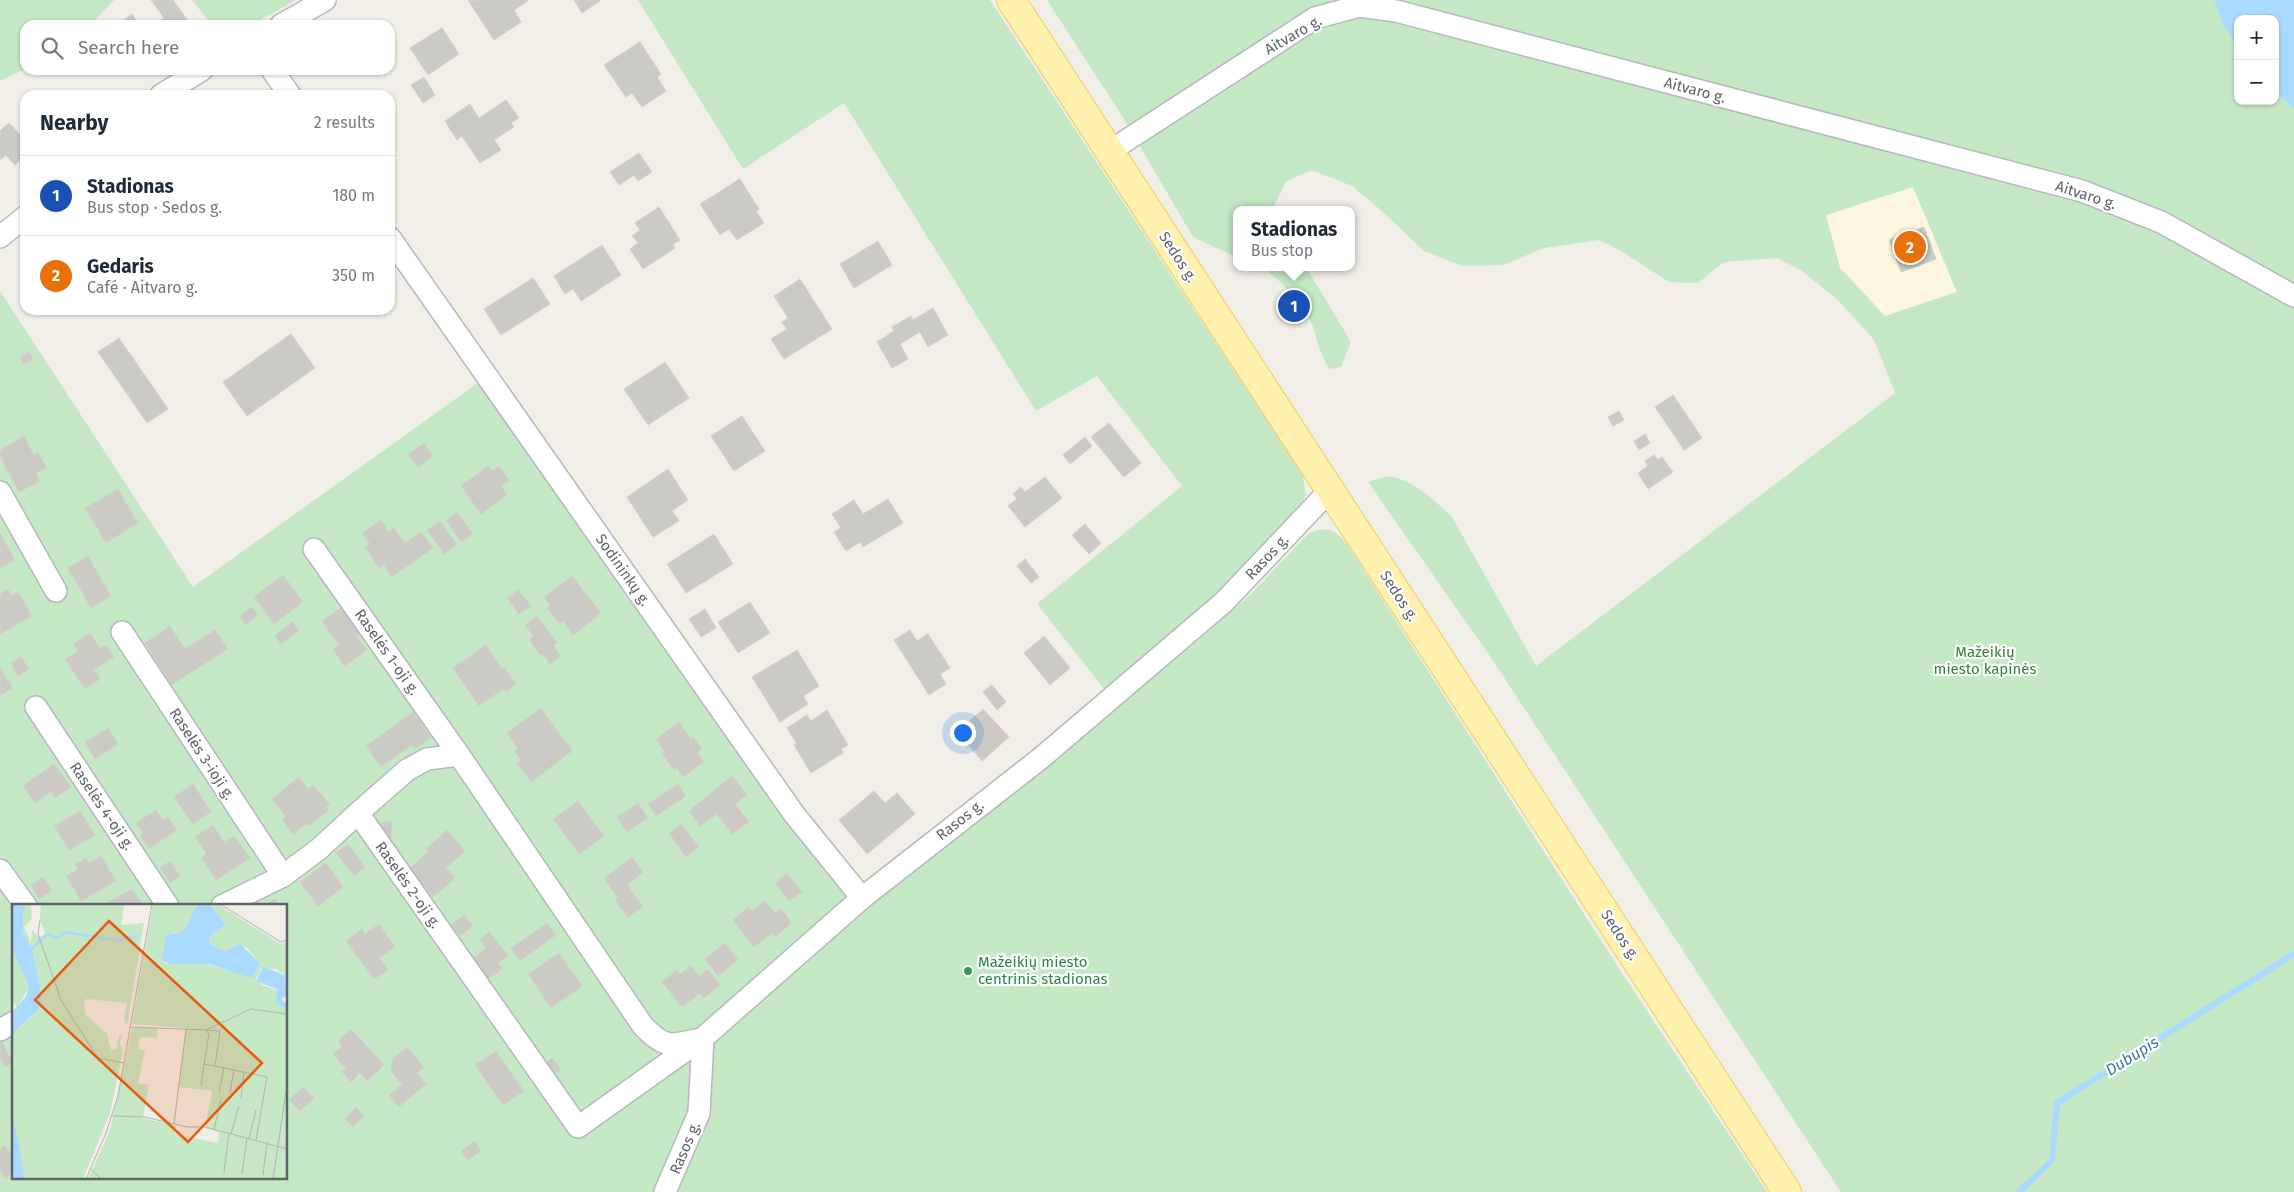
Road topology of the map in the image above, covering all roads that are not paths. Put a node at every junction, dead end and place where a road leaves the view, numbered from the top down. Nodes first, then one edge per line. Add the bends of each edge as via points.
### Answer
1 (325, 0) edge
2 (1011, 0) edge
3 (290, 20) edge
4 (194, 75) edge
5 (276, 75) edge
6 (168, 90) edge
7 (286, 90) edge
8 (1110, 151) junction
9 (20, 222) edge
10 (0, 237) edge
11 (395, 245) edge
12 (2294, 296) edge
13 (1331, 489) junction
14 (0, 492) edge
15 (314, 549) dead end
16 (56, 591) dead end
17 (122, 632) dead end
18 (36, 706) dead end
19 (459, 755) junction
20 (358, 813) junction
21 (0, 870) edge
22 (283, 876) junction
23 (862, 898) junction
24 (25, 904) edge
25 (167, 904) edge
26 (226, 904) edge
27 (12, 1023) edge
28 (0, 1030) edge
29 (703, 1038) junction
30 (666, 1192) edge
31 (1787, 1192) edge

1 - 3 street
2 - 8 main road, Sedos g.
4 - 6 street
5 - 7 street
8 - 12 street, Aitvaro g. via 1315,18 1359,6 1396,11 2082,191 2161,222
8 - 13 main road, Sedos g.
9 - 10 street
11 - 23 street, Sodininkų g. via 794,814
13 - 23 street, Rasos g. via 1224,602 1041,758
13 - 31 main road, Sedos g.
14 - 16 street
15 - 19 street, Raselės 1-oji g.
17 - 22 street, Raselės 3-ioji g.
18 - 25 street, Raselės 4-oji g.
19 - 20 street via 427,759 406,770
19 - 29 street, Raselės 1-oji g. via 643,1026 658,1040 672,1046
20 - 22 street
20 - 29 street, Raselės 2-oji g. via 578,1127
21 - 24 street
22 - 26 street
23 - 29 street, Rasos g.
27 - 28 street
29 - 30 street, Rasos g. via 700,1114

